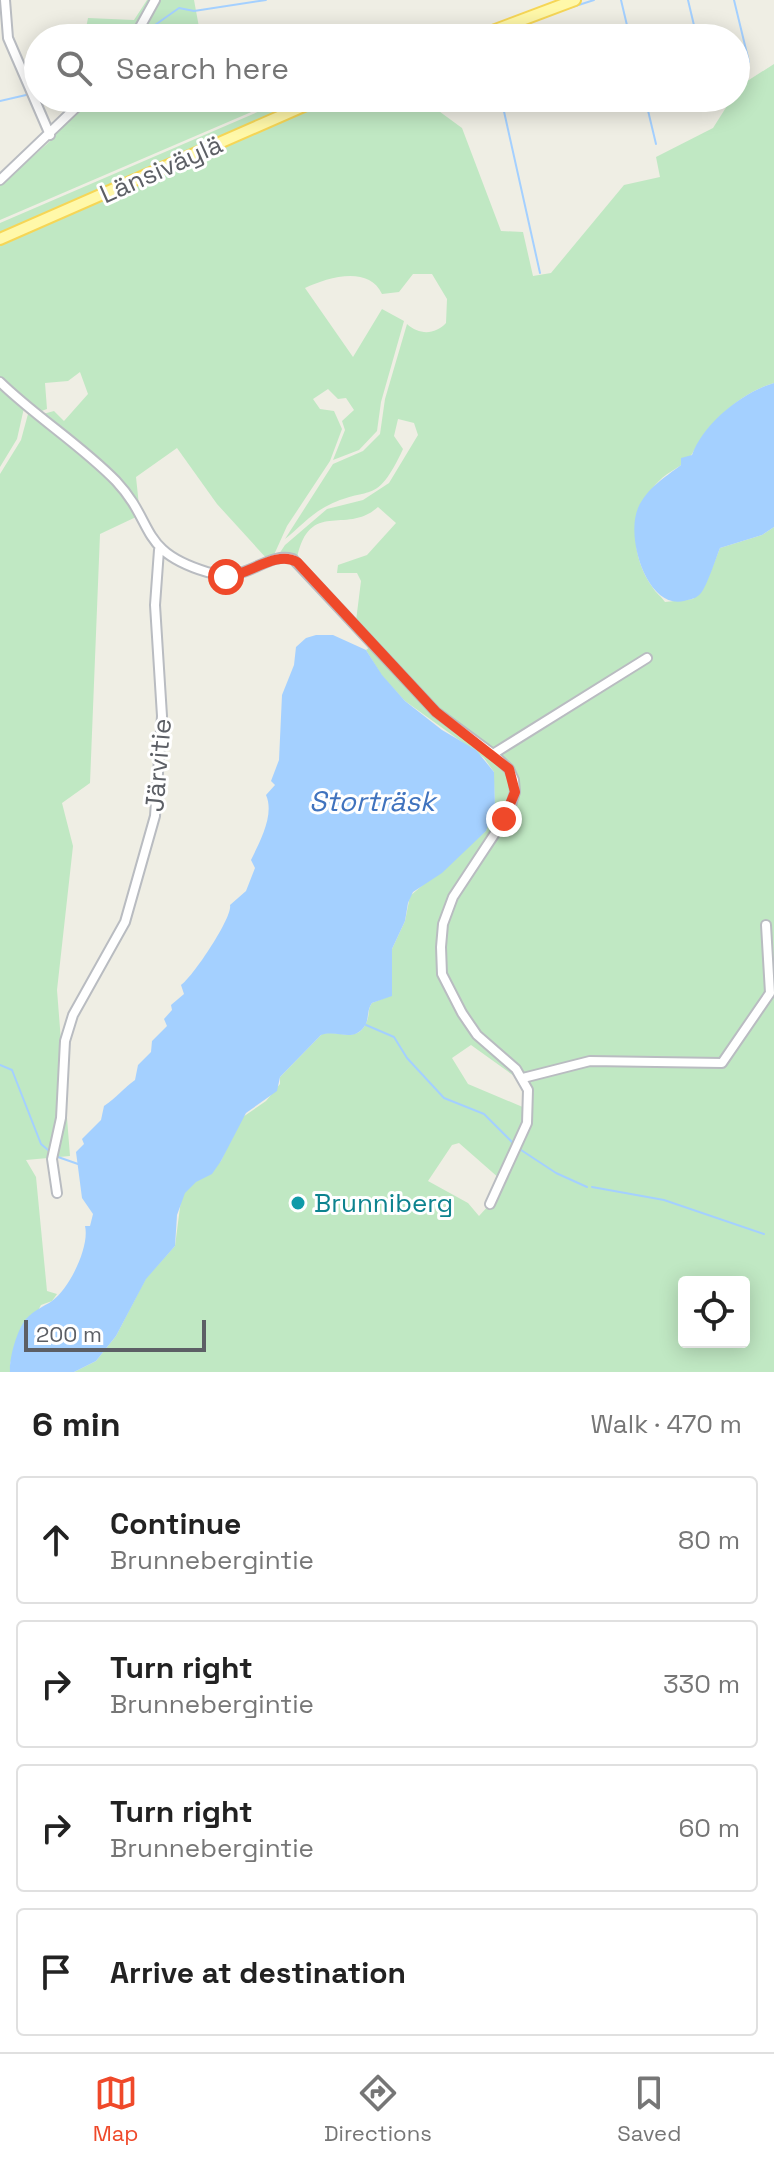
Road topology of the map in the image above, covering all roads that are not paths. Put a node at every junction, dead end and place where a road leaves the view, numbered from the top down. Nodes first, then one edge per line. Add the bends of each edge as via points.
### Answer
1 (5, 0) edge
2 (155, 0) edge
3 (575, 0) edge
4 (142, 24) edge
5 (511, 24) edge
6 (24, 75) edge
7 (40, 112) edge
8 (72, 112) edge
9 (290, 112) edge
10 (50, 135) junction
11 (0, 180) edge
12 (0, 239) edge
13 (0, 382) edge
14 (159, 550) junction
15 (647, 658) dead end
16 (493, 754) junction
17 (766, 925) dead end
18 (523, 1078) junction
19 (57, 1193) dead end
20 (490, 1204) dead end

1 - 6 street via 8,38
2 - 4 street
3 - 5 main road
7 - 10 street
8 - 10 street
9 - 12 main road, Länsiväylä
10 - 11 street
13 - 14 street via 116,482
14 - 16 street via 226,577 274,559 293,559 436,712
14 - 19 street, Järvitie via 155,605 162,716 155,816 125,922 73,1015 65,1041 61,1118 52,1159
15 - 16 street
16 - 18 street via 512,774 514,798 450,906 442,934 441,970 477,1035
17 - 18 street via 770,993 722,1063 590,1061
18 - 20 street via 529,1096 527,1123

